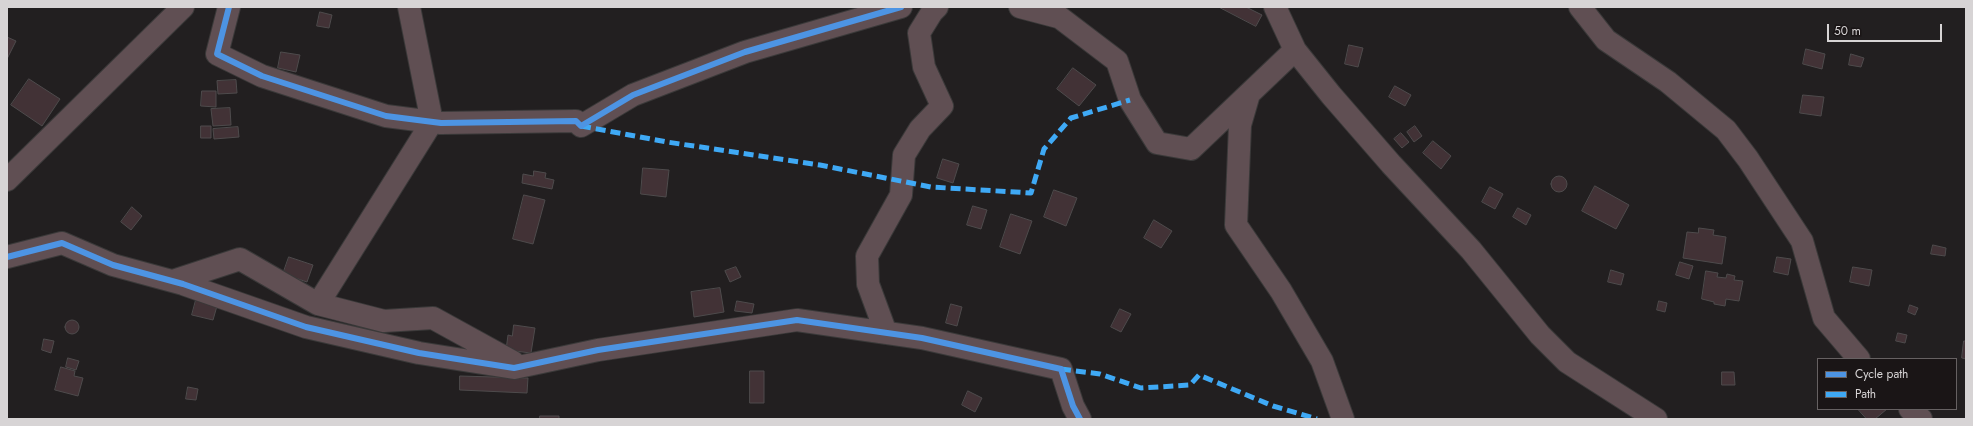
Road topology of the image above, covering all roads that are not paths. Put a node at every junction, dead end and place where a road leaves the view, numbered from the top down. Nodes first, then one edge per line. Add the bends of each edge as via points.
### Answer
1 (183, 7) edge
2 (230, 7) edge
3 (409, 7) edge
4 (901, 7) edge
5 (937, 7) edge
6 (1020, 7) edge
7 (1275, 7) edge
8 (1580, 7) edge
9 (1052, 12) edge
10 (1295, 50) junction
11 (1249, 94) junction
12 (432, 122) junction
13 (7, 180) edge
14 (7, 257) edge
15 (173, 281) junction
16 (318, 304) junction
17 (886, 332) junction
18 (1858, 358) edge
19 (520, 366) junction
20 (1911, 410) edge
21 (1080, 419) edge
22 (1343, 419) edge
23 (1656, 419) edge
24 (1922, 419) edge

1 - 13 street
2 - 12 street via 217,54 262,76 378,114
3 - 12 street
4 - 12 street via 745,52 634,95 581,126 576,121
5 - 17 street via 919,34 924,67 942,106 920,129 904,155 901,195 867,256 868,284
6 - 9 street
7 - 10 street
8 - 18 street via 1606,40 1668,82 1726,130 1752,164 1802,241 1824,318
9 - 11 street via 1117,61 1130,100 1157,143 1191,149
10 - 11 street
10 - 23 street via 1391,164 1471,250 1540,335 1567,362
11 - 22 street via 1240,125 1236,226 1281,291 1322,361
12 - 16 street
14 - 15 street via 62,243 113,266
15 - 16 street via 240,260
15 - 19 street via 306,327 419,353 514,368
16 - 19 street via 384,321 433,318
17 - 19 street via 797,320 598,350
17 - 21 street via 1061,369
20 - 24 street

